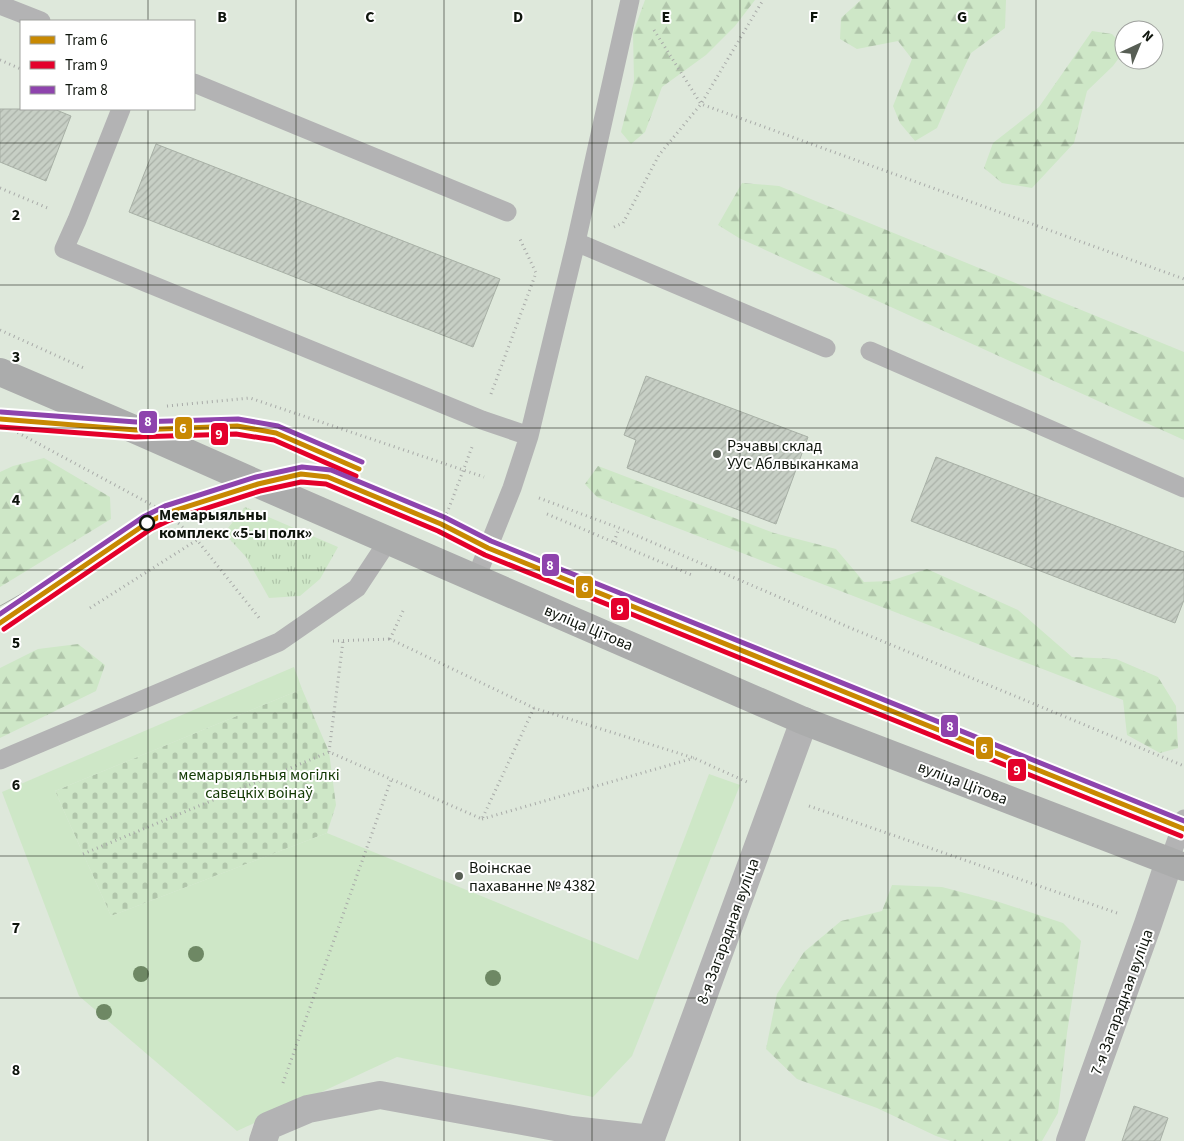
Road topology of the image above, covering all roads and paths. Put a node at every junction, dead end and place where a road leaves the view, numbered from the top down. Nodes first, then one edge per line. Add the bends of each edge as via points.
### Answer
1 (630, 0) edge
2 (763, 0) edge
3 (0, 5) edge
4 (38, 20) edge
5 (650, 24) dead end
6 (0, 60) edge
7 (20, 69) edge
8 (195, 83) edge
9 (701, 104) junction
10 (121, 110) edge
11 (507, 212) joint
12 (576, 242) junction
13 (1184, 279) edge
14 (0, 330) edge
15 (826, 348) dead end
16 (870, 351) dead end
17 (87, 370) dead end
18 (0, 372) edge
19 (166, 406) dead end
20 (482, 420) junction
21 (0, 423) edge
22 (529, 436) junction
23 (463, 469) junction
24 (512, 488) junction
25 (1184, 488) edge
26 (546, 514) dead end
27 (619, 528) junction
28 (438, 530) dead end
29 (197, 540) junction
30 (388, 541) junction
31 (614, 542) junction
32 (694, 576) dead end
33 (476, 578) junction
34 (90, 608) dead end
35 (403, 611) dead end
36 (390, 639) junction
37 (343, 641) junction
38 (279, 642) junction
39 (534, 708) junction
40 (804, 721) junction
41 (328, 752) junction
42 (694, 758) junction
43 (0, 760) edge
44 (1184, 766) edge
45 (391, 780) junction
46 (776, 795) junction
47 (482, 819) junction
48 (1184, 819) edge
49 (83, 854) dead end
50 (1177, 864) edge
51 (1148, 924) junction
52 (265, 1134) edge
53 (651, 1140) edge
54 (1070, 1141) edge

1 - 12 lane
2 - 9 path
3 - 4 lane
5 - 9 path
6 - 7 path
8 - 11 lane
9 - 12 path via 659,155 624,223
9 - 13 path
10 - 20 lane via 64,249
11 - 20 path via 536,273
12 - 15 lane
12 - 22 lane
14 - 17 path
16 - 25 lane
18 - 30 main road, вуліца Цітова
19 - 23 path via 250,398
20 - 22 lane
20 - 23 path
21 - 29 path via 166,513
22 - 24 lane
23 - 24 path
23 - 28 path
24 - 27 path
24 - 33 lane
26 - 31 path
27 - 31 path
27 - 44 path
29 - 34 path
29 - 38 path
30 - 33 main road, вуліца Цітова
30 - 38 lane via 357,588
31 - 32 path
33 - 40 main road, вуліца Цітова
35 - 36 path
36 - 37 path
36 - 39 path
37 - 38 path
37 - 41 path
38 - 43 lane
39 - 42 path
39 - 47 path
40 - 46 street, 8-я Загарадная вуліца
40 - 50 main road, вуліца Цітова
41 - 45 path
41 - 49 path
42 - 46 path
42 - 47 path
45 - 47 path
45 - 52 path
46 - 51 path
46 - 53 street, 8-я Загарадная вуліца
48 - 50 lane
50 - 51 street, 7-я Загарадная вуліца
51 - 54 street, 7-я Загарадная вуліца
52 - 53 street via 308,1109 380,1095 572,1130

